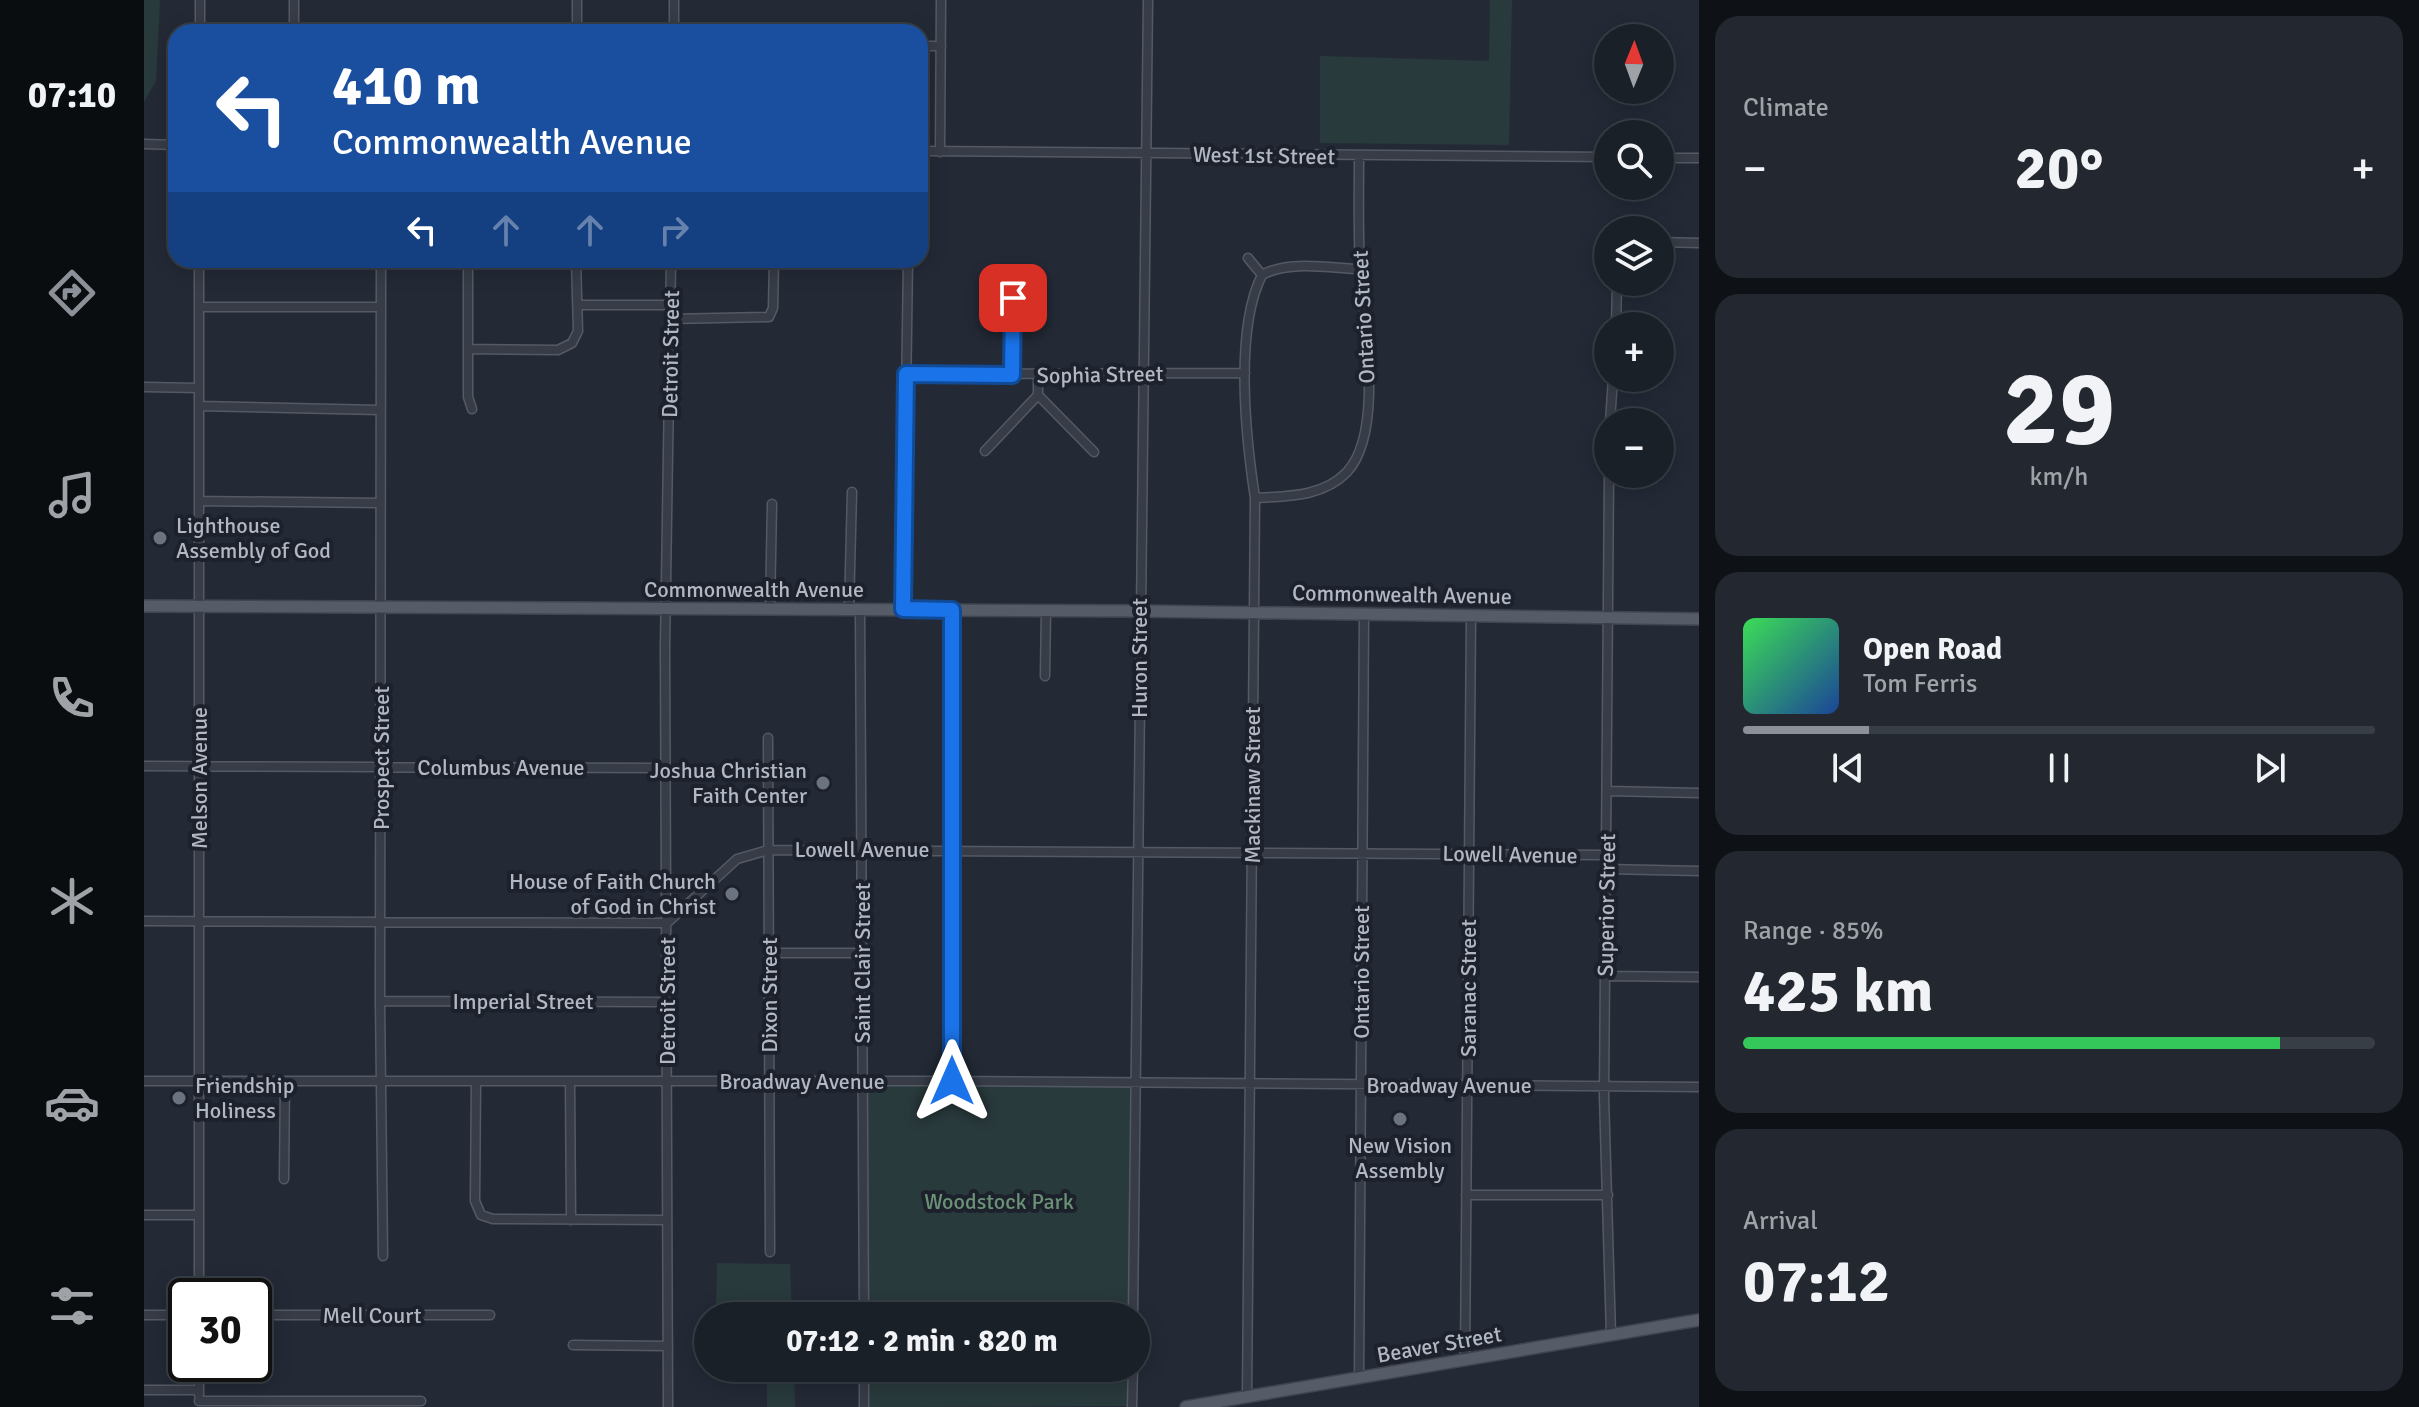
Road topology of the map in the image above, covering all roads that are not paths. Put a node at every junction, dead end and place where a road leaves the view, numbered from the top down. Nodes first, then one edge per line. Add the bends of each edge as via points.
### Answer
1 (200, 0) edge
2 (294, 0) edge
3 (577, 0) edge
4 (674, 0) edge
5 (941, 0) edge
6 (1148, 0) edge
7 (200, 24) edge
8 (294, 24) edge
9 (577, 24) edge
10 (674, 24) edge
11 (928, 46) edge
12 (941, 46) junction
13 (144, 144) edge
14 (168, 145) edge
15 (928, 151) edge
16 (940, 152) junction
17 (1146, 154) junction
18 (1359, 157) junction
19 (1594, 157) edge
20 (1674, 158) edge
21 (1699, 158) edge
22 (1674, 242) edge
23 (1699, 243) edge
24 (1248, 258) dead end
25 (199, 268) edge
26 (381, 268) edge
27 (468, 268) edge
28 (577, 268) edge
29 (671, 268) edge
30 (774, 268) edge
31 (908, 268) edge
32 (1360, 269) junction
33 (1262, 275) junction
34 (1013, 298) dead end
35 (579, 305) junction
36 (671, 305) junction
37 (199, 307) junction
38 (381, 307) junction
39 (670, 319) junction
40 (468, 349) junction
41 (1245, 373) junction
42 (906, 374) junction
43 (1143, 374) junction
44 (1012, 375) junction
45 (1038, 376) junction
46 (144, 387) edge
47 (199, 388) junction
48 (1038, 395) junction
49 (199, 406) junction
50 (472, 409) dead end
51 (380, 410) junction
52 (985, 451) dead end
53 (1094, 452) dead end
54 (1609, 488) edge
55 (852, 492) dead end
56 (1255, 498) junction
57 (199, 501) junction
58 (380, 503) junction
59 (772, 504) dead end
60 (144, 606) edge
61 (199, 606) junction
62 (380, 607) junction
63 (667, 608) junction
64 (770, 609) junction
65 (854, 609) junction
66 (903, 609) junction
67 (952, 610) junction
68 (1046, 610) junction
69 (1139, 611) junction
70 (1253, 613) junction
71 (1364, 614) junction
72 (1471, 615) junction
73 (1608, 616) junction
74 (1699, 619) edge
75 (1045, 676) dead end
76 (768, 738) dead end
77 (144, 766) edge
78 (199, 766) junction
79 (381, 767) junction
80 (666, 768) junction
81 (1607, 791) junction
82 (1699, 793) edge
83 (861, 849) junction
84 (953, 849) junction
85 (1137, 849) junction
86 (768, 850) junction
87 (1252, 850) junction
88 (1362, 851) junction
89 (1469, 853) junction
90 (1606, 855) junction
91 (1606, 869) junction
92 (1699, 871) edge
93 (144, 921) edge
94 (199, 921) junction
95 (381, 922) junction
96 (667, 923) junction
97 (770, 953) junction
98 (862, 953) junction
99 (1605, 976) junction
100 (1699, 977) edge
101 (380, 1001) junction
102 (666, 1002) junction
103 (144, 1081) edge
104 (199, 1081) junction
105 (285, 1081) junction
106 (381, 1081) junction
107 (476, 1081) junction
108 (570, 1081) junction
109 (666, 1081) junction
110 (952, 1081) junction
111 (769, 1082) junction
112 (862, 1082) junction
113 (1135, 1082) junction
114 (1250, 1083) junction
115 (1360, 1084) junction
116 (1467, 1085) junction
117 (1604, 1086) junction
118 (1699, 1087) edge
119 (284, 1179) dead end
120 (1466, 1195) junction
121 (1608, 1195) junction
122 (144, 1215) edge
123 (199, 1215) junction
124 (571, 1220) junction
125 (667, 1220) junction
126 (770, 1252) dead end
127 (383, 1256) dead end
128 (199, 1278) edge
129 (864, 1302) edge
130 (1133, 1302) edge
131 (144, 1315) edge
132 (168, 1315) edge
133 (272, 1315) edge
134 (490, 1315) dead end
135 (1699, 1320) edge
136 (1611, 1335) junction
137 (573, 1345) dead end
138 (668, 1346) junction
139 (1465, 1360) junction
140 (1359, 1378) junction
141 (199, 1382) edge
142 (864, 1382) edge
143 (1133, 1382) edge
144 (144, 1390) edge
145 (199, 1390) junction
146 (1247, 1397) junction
147 (421, 1401) dead end
148 (199, 1404) edge
149 (668, 1407) edge
150 (864, 1407) edge
151 (1132, 1407) edge
152 (1186, 1407) edge

1 - 7 street
2 - 8 street
3 - 9 street
4 - 10 street
5 - 12 street
6 - 17 street, Huron Street
11 - 12 street
12 - 16 street
13 - 14 street
15 - 16 street, West 1st Street
16 - 17 street, West 1st Street
17 - 18 street, West 1st Street
17 - 43 street, Huron Street
18 - 19 street, West 1st Street
18 - 32 street, Ontario Street
20 - 21 street
22 - 23 street
24 - 33 street
25 - 37 street, Melson Avenue
26 - 38 street, Prospect Street
27 - 40 street
28 - 35 street
29 - 36 street, Detroit Street
30 - 39 street via 769,317
31 - 42 street
32 - 33 street via 1295,268
32 - 56 street, Ontario Street via 1368,380 1364,434 1354,462 1340,478 1316,491
33 - 41 street, Mackinaw Street
34 - 44 street
35 - 36 street
35 - 40 street via 578,331 572,343 558,350
36 - 39 street, Detroit Street
37 - 38 street
37 - 47 street, Melson Avenue
38 - 51 street, Prospect Street
39 - 63 street, Detroit Street
40 - 50 street
41 - 43 street, Sophia Street
41 - 56 street, Mackinaw Street
42 - 44 street, Sophia Street
42 - 66 street
43 - 45 street, Sophia Street
43 - 69 street, Huron Street
44 - 45 street, Sophia Street
45 - 48 street
46 - 47 street
47 - 49 street, Melson Avenue
48 - 52 street
48 - 53 street
49 - 51 street
49 - 57 street, Melson Avenue
51 - 58 street, Prospect Street
54 - 73 street, Superior Street
55 - 65 street, Saint Clair Street
56 - 70 street, Mackinaw Street
57 - 58 street
57 - 61 street, Melson Avenue
58 - 62 street, Prospect Street
59 - 64 street
60 - 61 main road, Commonwealth Avenue
61 - 62 main road, Commonwealth Avenue
61 - 78 street, Melson Avenue
62 - 63 main road, Commonwealth Avenue
62 - 79 street, Prospect Street
63 - 64 main road, Commonwealth Avenue
63 - 80 street, Detroit Street
64 - 65 main road, Commonwealth Avenue
65 - 66 main road, Commonwealth Avenue
65 - 83 street, Saint Clair Street
66 - 67 main road, Commonwealth Avenue
67 - 68 main road, Commonwealth Avenue
67 - 84 street
68 - 69 main road, Commonwealth Avenue
68 - 75 street
69 - 70 main road, Commonwealth Avenue
69 - 85 street, Huron Street
70 - 71 main road, Commonwealth Avenue
70 - 87 street, Mackinaw Street
71 - 72 main road, Commonwealth Avenue
71 - 88 street, Ontario Street
72 - 73 main road, Commonwealth Avenue
72 - 89 street, Saranac Street
73 - 74 main road, Commonwealth Avenue
73 - 81 street, Superior Street
76 - 86 street, Dixon Street
77 - 78 street, Columbus Avenue
78 - 79 street, Columbus Avenue
78 - 94 street, Melson Avenue
79 - 80 street, Columbus Avenue
79 - 95 street, Prospect Street
80 - 96 street, Detroit Street
81 - 82 street
81 - 90 street, Superior Street
83 - 84 street, Lowell Avenue
83 - 86 street, Lowell Avenue
83 - 98 street, Saint Clair Street
84 - 85 street, Lowell Avenue
84 - 110 street
85 - 87 street, Lowell Avenue
85 - 113 street, Huron Street
86 - 96 street, Lowell Avenue via 737,859
86 - 97 street, Dixon Street
87 - 88 street, Lowell Avenue
87 - 114 street, Mackinaw Street
88 - 89 street, Lowell Avenue
88 - 115 street, Ontario Street
89 - 90 street, Lowell Avenue
89 - 116 street, Saranac Street
90 - 91 street, Superior Street
91 - 92 street, Lowell Avenue
91 - 99 street, Superior Street
93 - 94 street
94 - 95 street
94 - 104 street, Melson Avenue
95 - 96 street
95 - 101 street, Prospect Street
96 - 102 street, Detroit Street
97 - 98 street
97 - 111 street, Dixon Street
98 - 112 street, Saint Clair Street
99 - 100 street
99 - 117 street, Superior Street
101 - 102 street, Imperial Street
101 - 106 street, Prospect Street
102 - 109 street, Detroit Street
103 - 104 street, Broadway Avenue
104 - 105 street, Broadway Avenue
104 - 123 street, Melson Avenue
105 - 106 street, Broadway Avenue
105 - 119 street
106 - 107 street, Broadway Avenue
106 - 127 street, Prospect Street
107 - 108 street, Broadway Avenue
107 - 124 street via 475,1201 481,1215
108 - 109 street, Broadway Avenue
108 - 124 street
109 - 111 street, Broadway Avenue
109 - 125 street, Detroit Street
110 - 112 street, Broadway Avenue
110 - 113 street, Broadway Avenue
111 - 112 street, Broadway Avenue
111 - 126 street, Dixon Street
112 - 129 street, Saint Clair Street
113 - 114 street, Broadway Avenue
113 - 130 street, Huron Street
114 - 115 street, Broadway Avenue
114 - 146 street, Mackinaw Street
115 - 116 street, Broadway Avenue
115 - 140 street, Ontario Street
116 - 117 street, Broadway Avenue
116 - 120 street, Saranac Street
117 - 118 street, Broadway Avenue
117 - 121 street, Superior Street
120 - 121 street
120 - 139 street, Saranac Street
121 - 136 street, Superior Street
122 - 123 street
123 - 128 street, Melson Avenue
124 - 125 street
125 - 138 street, Detroit Street
131 - 132 street
133 - 134 street, Mell Court
135 - 136 main road, Beaver Street
136 - 139 main road, Beaver Street
137 - 138 street
138 - 149 street, Detroit Street
139 - 140 main road, Beaver Street
140 - 146 main road, Beaver Street
141 - 145 street
142 - 150 street
143 - 151 street
144 - 145 street
145 - 148 street
146 - 152 main road, Beaver Street
147 - 148 street

